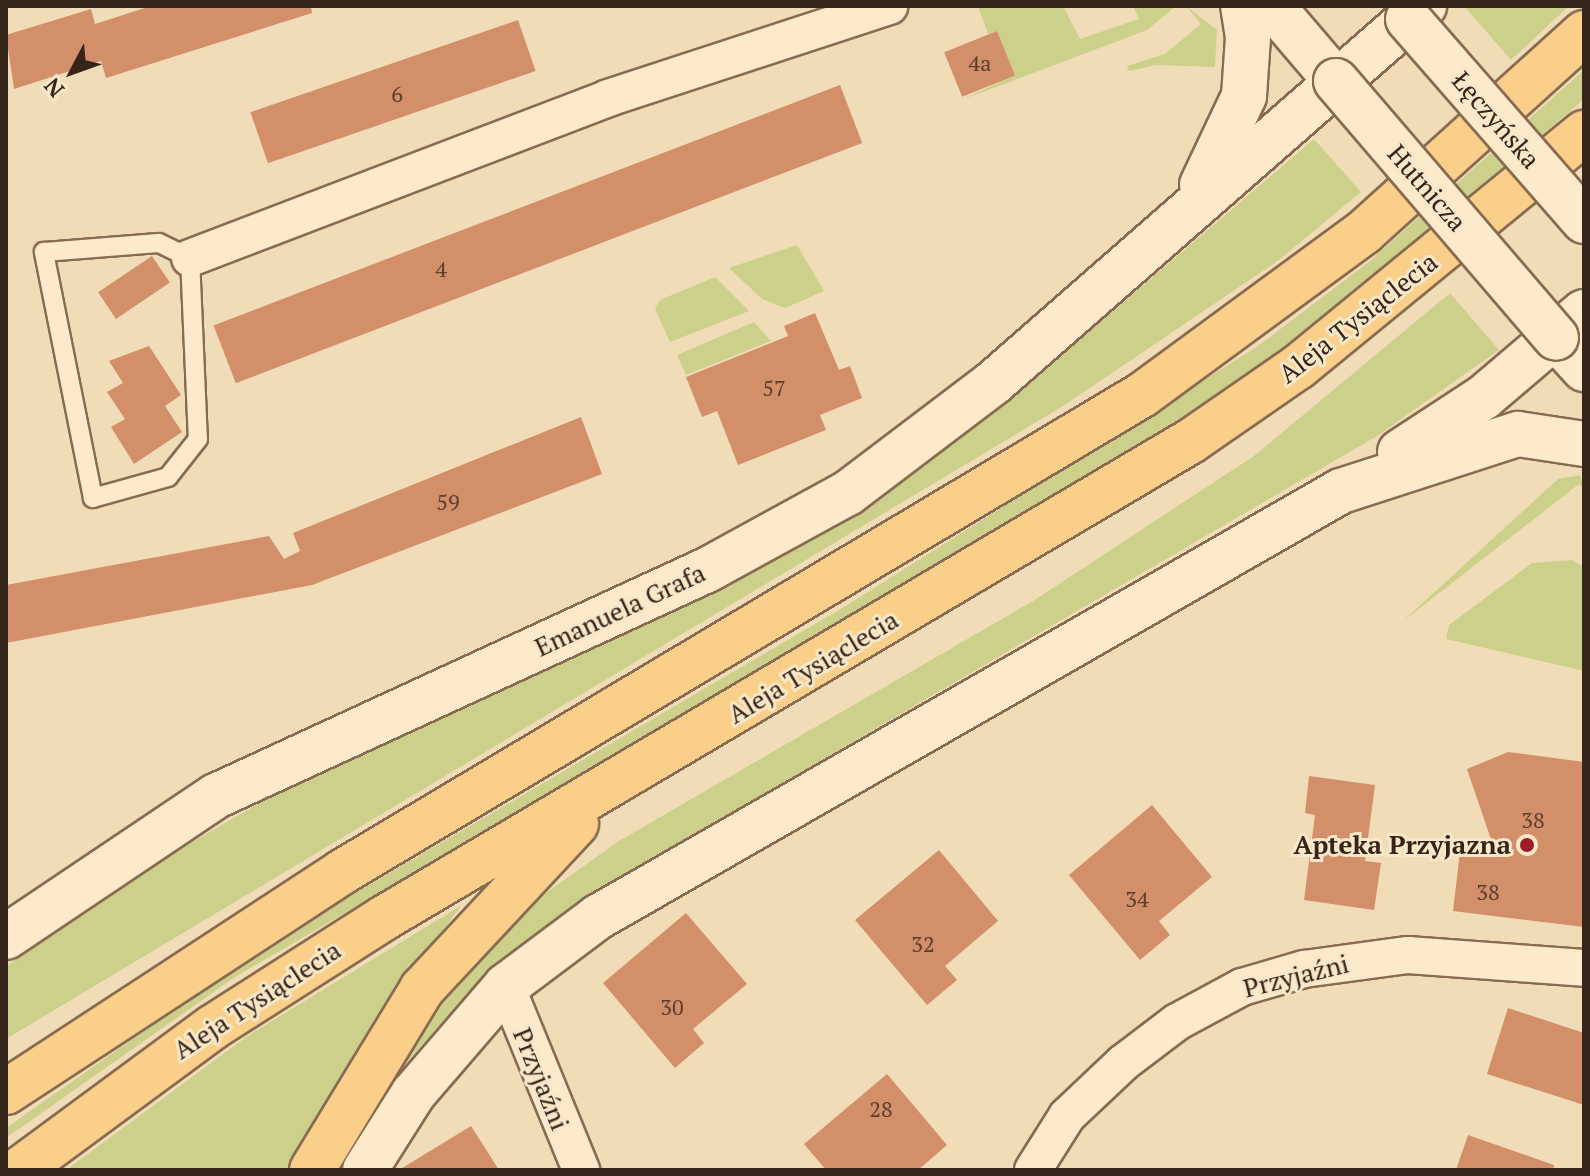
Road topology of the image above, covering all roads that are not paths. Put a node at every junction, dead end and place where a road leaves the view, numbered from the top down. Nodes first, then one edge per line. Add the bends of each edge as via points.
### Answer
1 (889, 6) edge
2 (1243, 6) edge
3 (1272, 6) edge
4 (1410, 10) edge
5 (1584, 33) edge
6 (1336, 81) junction
7 (1584, 133) edge
8 (1187, 211) junction
9 (1584, 221) edge
10 (190, 258) junction
11 (1575, 340) edge
12 (1584, 444) edge
13 (1341, 491) junction
14 (616, 783) junction
15 (6, 937) edge
16 (1584, 968) edge
17 (506, 986) junction
18 (6, 1092) edge
19 (19, 1170) edge
20 (312, 1170) edge
21 (365, 1170) edge
22 (581, 1170) edge
23 (1033, 1170) edge

1 - 10 street via 608,98
2 - 8 street via 1248,37 1244,96
3 - 6 street, Hutnicza
4 - 6 street
4 - 9 street, Łęczyńska, bridge
5 - 18 main road via 1340,250 1154,387 342,872
6 - 8 street, Emanuela Grafa
6 - 11 street, Hutnicza, bridge
7 - 14 main road, Aleja Tysiąclecia via 1298,367 1191,441
8 - 15 street, Emanuela Grafa via 993,383 816,512 709,569 216,796
10 - 10 lane via 198,439 168,477 93,498 44,252 159,243
11 - 13 street
12 - 13 street via 1518,434
13 - 17 street via 598,917
14 - 19 main road, Aleja Tysiąclecia via 261,995
14 - 20 main road via 422,989
16 - 23 street, Przyjaźni via 1408,955 1304,969 1242,987 1177,1022 1123,1063 1067,1116
17 - 21 street via 413,1094
17 - 22 street, Przyjaźni

